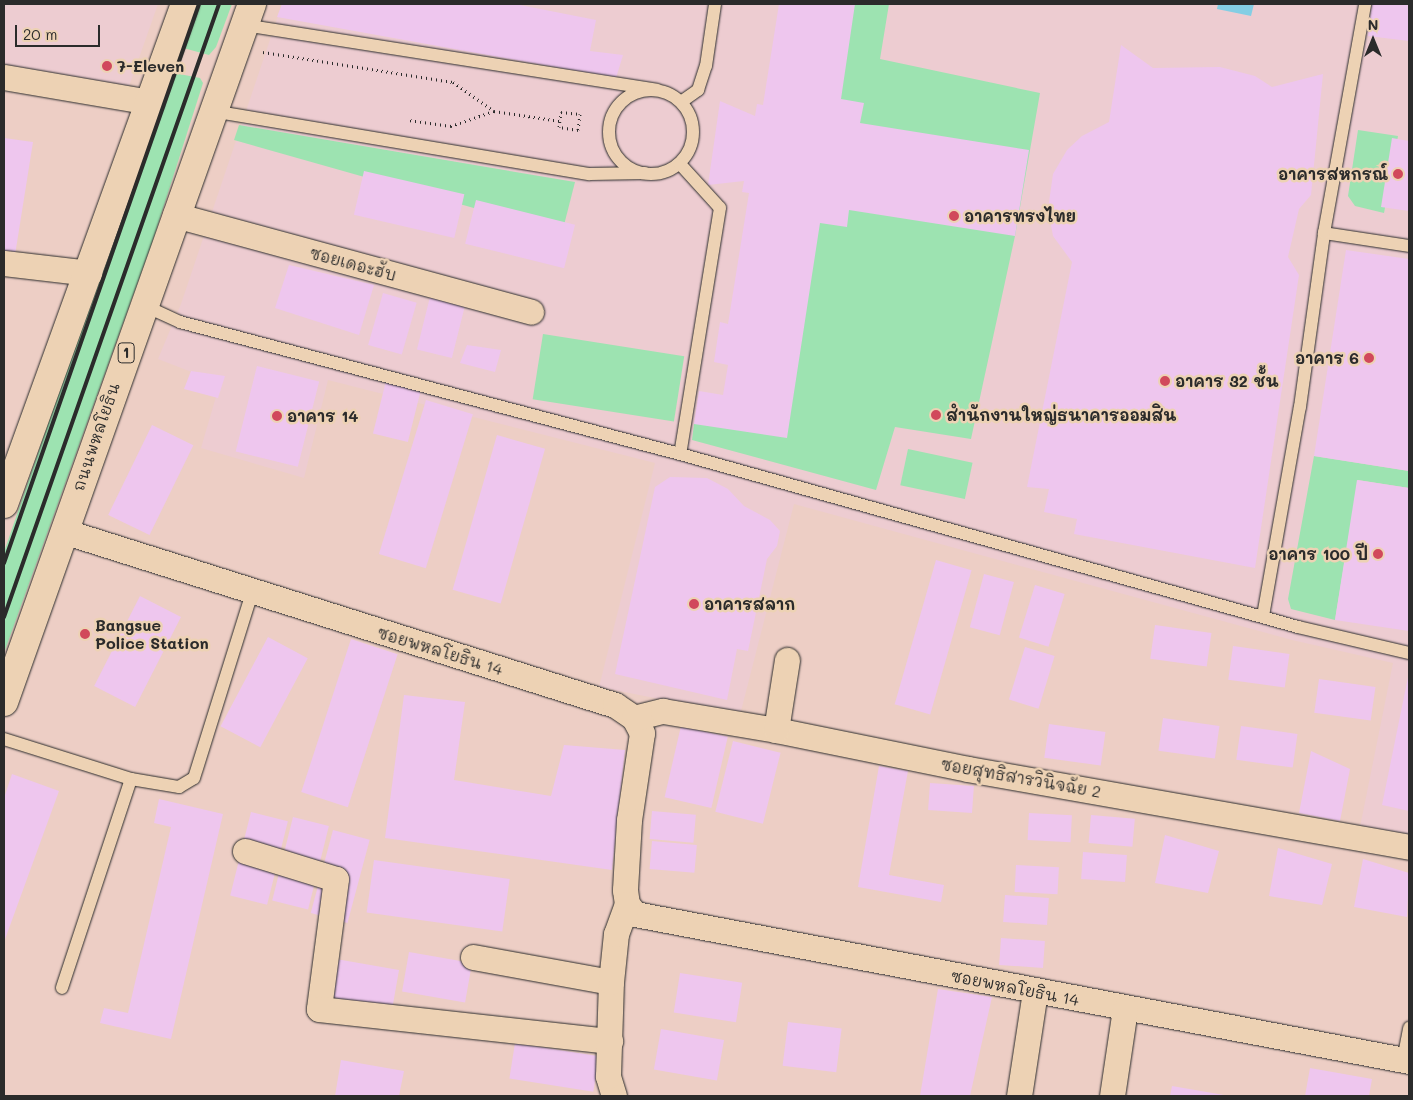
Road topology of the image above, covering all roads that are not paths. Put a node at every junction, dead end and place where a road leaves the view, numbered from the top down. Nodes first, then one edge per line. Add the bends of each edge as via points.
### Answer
1 (185, 4) edge
2 (715, 4) edge
3 (1365, 4) edge
4 (248, 14) edge
5 (4, 77) edge
6 (657, 90) junction
7 (151, 102) junction
8 (681, 102) junction
9 (212, 111) junction
10 (680, 164) junction
11 (645, 173) junction
12 (175, 215) junction
13 (1324, 233) junction
14 (1409, 246) edge
15 (4, 263) edge
16 (89, 273) junction
17 (143, 305) junction
18 (531, 312) dead end
19 (680, 454) junction
20 (4, 504) edge
21 (63, 531) junction
22 (252, 593) junction
23 (1263, 616) junction
24 (1409, 653) edge
25 (788, 660) dead end
26 (4, 702) edge
27 (634, 718) junction
28 (776, 730) junction
29 (4, 739) edge
30 (131, 779) junction
31 (1409, 847) edge
32 (245, 852) dead end
33 (627, 904) junction
34 (473, 957) dead end
35 (611, 982) junction
36 (62, 988) dead end
37 (1035, 992) junction
38 (1125, 1009) junction
39 (1409, 1028) edge
40 (610, 1041) junction
41 (1406, 1061) edge
42 (614, 1096) edge
43 (1019, 1096) edge
44 (1112, 1096) edge

1 - 7 main road
2 - 8 lane via 706,66 698,90
3 - 13 lane
4 - 6 lane
4 - 9 main road, ถนนพหลโยธิน / 1
5 - 7 street
6 - 8 lane
6 - 11 lane via 631,95 620,103 609,126 609,141 615,155 625,166
7 - 16 main road
8 - 10 lane via 691,119 693,138
9 - 11 lane via 590,174
9 - 12 main road, ถนนพหลโยธิน / 1
10 - 11 lane via 667,171
10 - 19 lane via 720,208
12 - 17 main road, ถนนพหลโยธิน / 1
12 - 18 street, ซอยเดอะฮับ
13 - 14 lane
13 - 23 lane via 1300,407
15 - 16 street
16 - 20 main road
17 - 19 lane via 180,322
17 - 21 main road, ถนนพหลโยธิน / 1
19 - 23 lane
21 - 22 street, ซอยพหลโยธิน 14
21 - 26 main road, ถนนพหลโยธิน / 1
22 - 27 street, ซอยพหลโยธิน 14 via 615,706
22 - 30 lane via 194,778 179,787
23 - 24 lane
25 - 28 street
27 - 28 street, ซอยสุทธิสารวินิจฉัย 2 via 663,711
27 - 33 street via 642,733 629,820 624,890
28 - 31 street, ซอยสุทธิสารวินิจฉัย 2 via 968,769
29 - 30 lane
30 - 36 lane
32 - 40 street via 336,879 319,1009
33 - 35 street via 616,934
33 - 37 street, ซอยพหลโยธิน 14 via 635,914 650,919
34 - 35 street
35 - 40 street
37 - 38 street, ซอยพหลโยธิน 14
37 - 43 street
38 - 41 street, ซอยพหลโยธิน 14
38 - 44 street
39 - 41 lane
40 - 42 street via 608,1076

